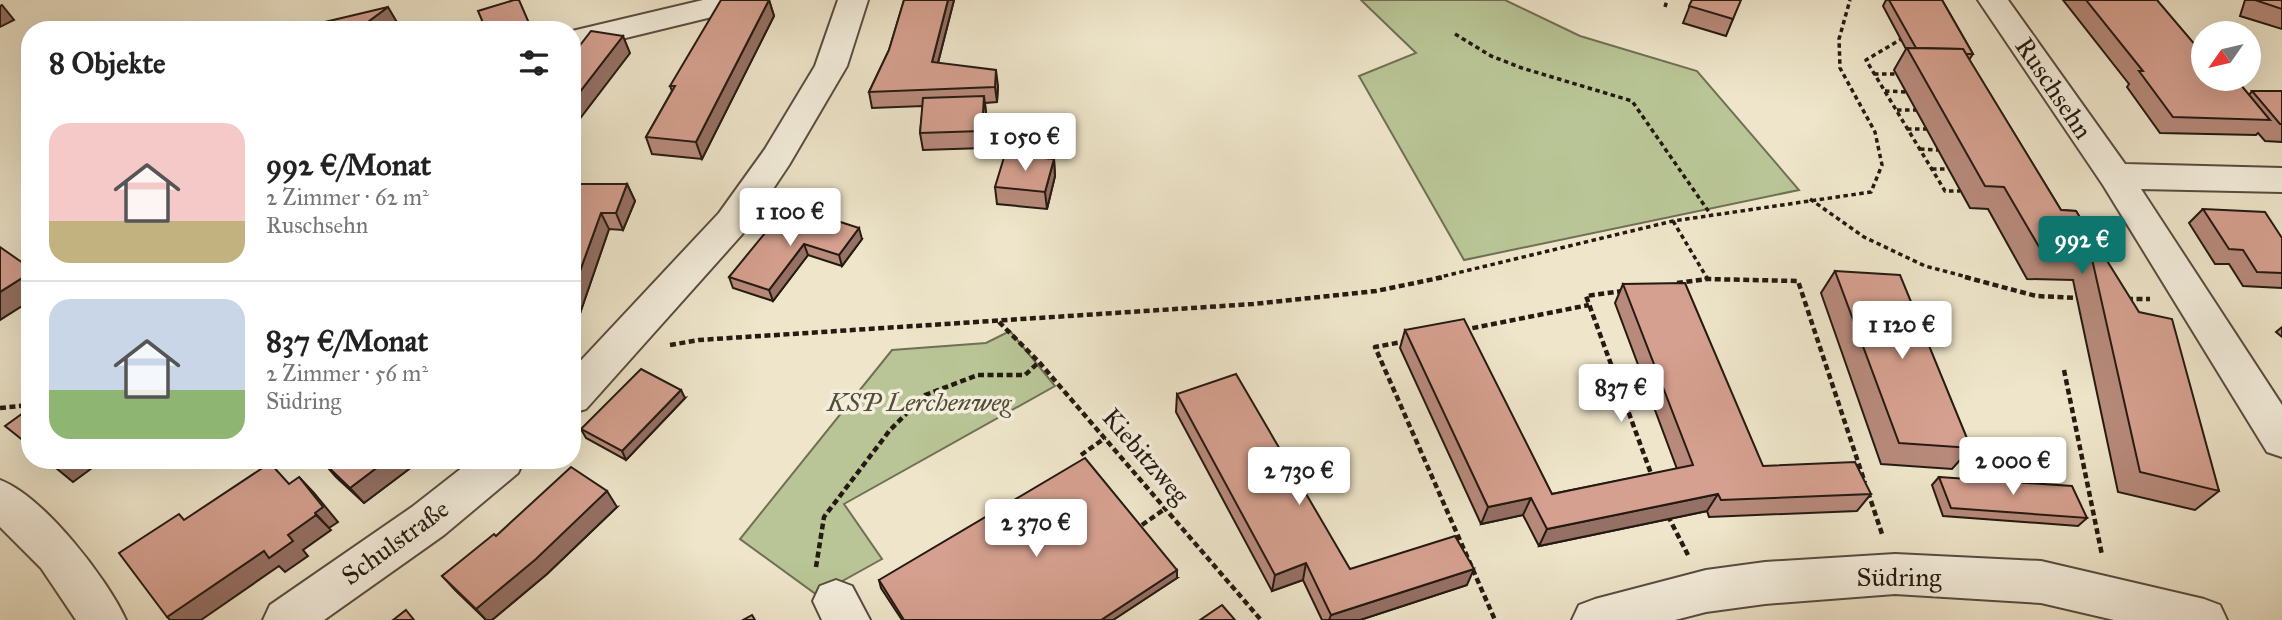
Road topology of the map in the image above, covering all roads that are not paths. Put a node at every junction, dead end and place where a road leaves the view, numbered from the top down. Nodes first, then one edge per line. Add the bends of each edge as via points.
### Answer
1 (741, 0) edge
2 (853, 0) edge
3 (1993, 0) edge
4 (581, 39) edge
5 (2115, 176) junction
6 (2282, 180) edge
7 (581, 387) edge
8 (2282, 440) edge
9 (491, 469) edge
10 (0, 499) edge
11 (103, 620) edge
12 (286, 620) edge
13 (1595, 620) edge
14 (2204, 620) edge

1 - 4 street
2 - 7 street via 831,66 732,222
3 - 5 street, Ruschsehn
5 - 6 street
5 - 8 street, Ruschsehn
9 - 12 street, Schulstraße via 428,521
10 - 11 street via 57,554
13 - 14 street, Südring via 1706,591 1895,574 2041,582

